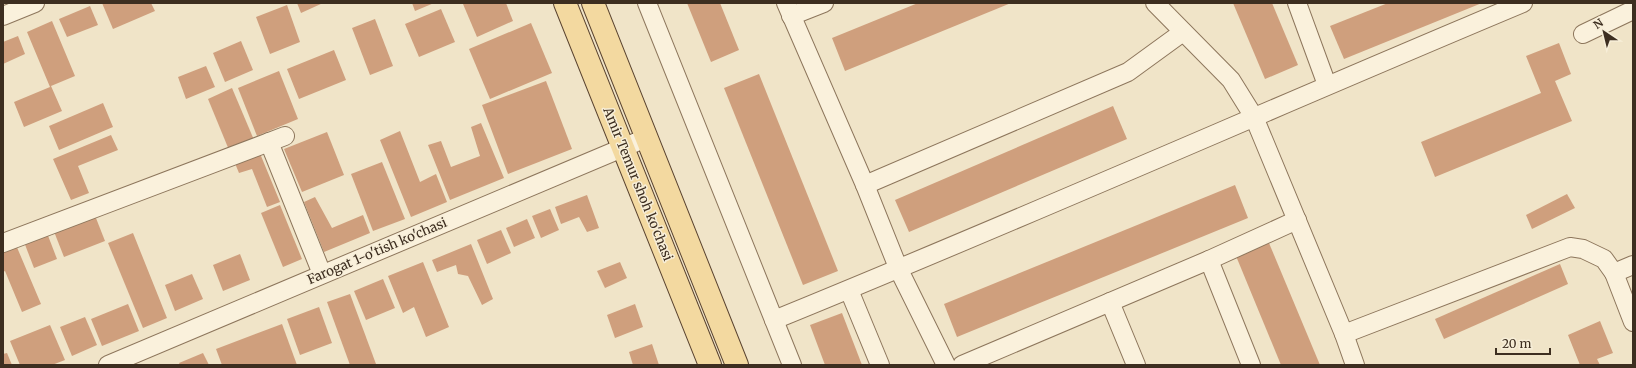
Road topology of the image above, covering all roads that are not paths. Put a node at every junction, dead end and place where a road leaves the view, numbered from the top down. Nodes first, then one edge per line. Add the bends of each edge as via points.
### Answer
1 (35, 3) edge
2 (565, 3) edge
3 (593, 3) edge
4 (647, 3) edge
5 (824, 3) edge
6 (1155, 3) edge
7 (1523, 3) edge
8 (1301, 4) edge
9 (788, 10) edge
10 (1633, 10) edge
11 (3, 16) edge
12 (1183, 32) junction
13 (1583, 34) dead end
14 (1327, 85) junction
15 (1254, 117) junction
16 (646, 138) junction
17 (623, 148) junction
18 (865, 185) junction
19 (1297, 220) junction
20 (3, 243) edge
21 (1209, 260) junction
22 (1633, 265) edge
23 (899, 270) junction
24 (1614, 273) junction
25 (322, 274) junction
26 (849, 290) junction
27 (1110, 302) junction
28 (1632, 314) edge
29 (774, 320) junction
30 (1344, 334) junction
31 (108, 365) edge
32 (710, 365) edge
33 (737, 365) edge
34 (792, 365) edge
35 (880, 365) edge
36 (946, 365) edge
37 (962, 365) edge
38 (1136, 365) edge
39 (1251, 365) edge
40 (1355, 365) edge

1 - 11 street
2 - 17 main road, Amir Temur shoh ko'chasi
3 - 16 main road, Amir Temur shoh ko'chasi
4 - 29 street
5 - 9 street
6 - 12 street
7 - 14 street
8 - 14 street
9 - 18 street
10 - 13 street
12 - 15 street via 1231,80
12 - 18 street via 1128,72
14 - 15 street
15 - 19 street
15 - 23 street
16 - 17 street, Farogat 1-o'tish ko'chasi
16 - 33 main road, Amir Temur shoh ko'chasi
17 - 25 street, Farogat 1-o'tish ko'chasi
17 - 32 main road, Amir Temur shoh ko'chasi
18 - 23 street
19 - 21 street
19 - 30 street
20 - 25 street via 277,139
21 - 27 street
21 - 39 street
22 - 24 street
23 - 26 street
23 - 36 street
24 - 28 street
24 - 30 street via 1604,259 1583,249 1570,247
25 - 31 street, Farogat 1-o'tish ko'chasi
26 - 29 street
26 - 35 street
27 - 37 street
27 - 38 street
29 - 34 street
30 - 40 street

